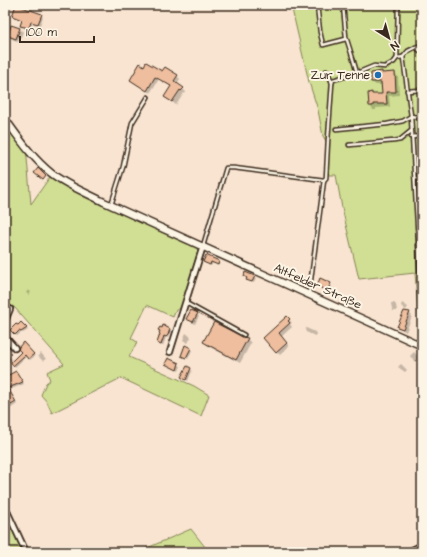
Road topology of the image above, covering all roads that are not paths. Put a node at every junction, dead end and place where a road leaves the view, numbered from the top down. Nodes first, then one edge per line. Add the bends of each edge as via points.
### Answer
1 (317, 5) edge
2 (343, 5) edge
3 (398, 5) edge
4 (346, 39) junction
5 (422, 45) edge
6 (416, 47) junction
7 (422, 53) edge
8 (397, 58) junction
9 (403, 58) junction
10 (326, 71) dead end
11 (357, 73) junction
12 (332, 83) junction
13 (422, 90) edge
14 (407, 91) junction
15 (148, 97) dead end
16 (410, 116) junction
17 (422, 118) edge
18 (5, 119) edge
19 (336, 129) dead end
20 (411, 130) junction
21 (422, 136) edge
22 (411, 137) junction
23 (349, 145) dead end
24 (422, 178) edge
25 (415, 179) junction
26 (324, 180) junction
27 (111, 205) junction
28 (202, 246) junction
29 (309, 294) junction
30 (185, 303) junction
31 (10, 310) dead end
32 (422, 310) edge
33 (5, 321) edge
34 (244, 335) dead end
35 (5, 337) edge
36 (15, 348) dead end
37 (422, 349) edge
38 (170, 352) dead end
39 (5, 507) edge
40 (422, 545) edge
41 (26, 552) edge
42 (408, 552) edge

1 - 4 lane via 323,44
2 - 4 lane
3 - 8 lane
4 - 11 lane
5 - 6 lane
6 - 7 lane
6 - 9 lane via 408,51
8 - 9 lane
8 - 11 lane via 385,67 374,66
9 - 14 lane
10 - 12 lane
11 - 12 lane via 334,80
12 - 26 lane
13 - 14 lane
14 - 16 lane
15 - 27 lane via 132,123 123,167
16 - 17 lane
16 - 19 lane via 403,122
16 - 20 lane
18 - 27 street, Altfelder Straße via 35,158 52,174
20 - 22 lane
20 - 23 lane via 400,140
21 - 22 lane
22 - 25 lane
24 - 25 lane
25 - 32 lane
26 - 28 lane via 226,168
26 - 29 lane
27 - 28 street, Altfelder Straße
28 - 29 street, Altfelder Straße
28 - 30 street
29 - 37 street, Altfelder Straße via 420,345
30 - 34 lane
30 - 38 street
31 - 33 street
35 - 36 street
39 - 41 street
40 - 42 street

